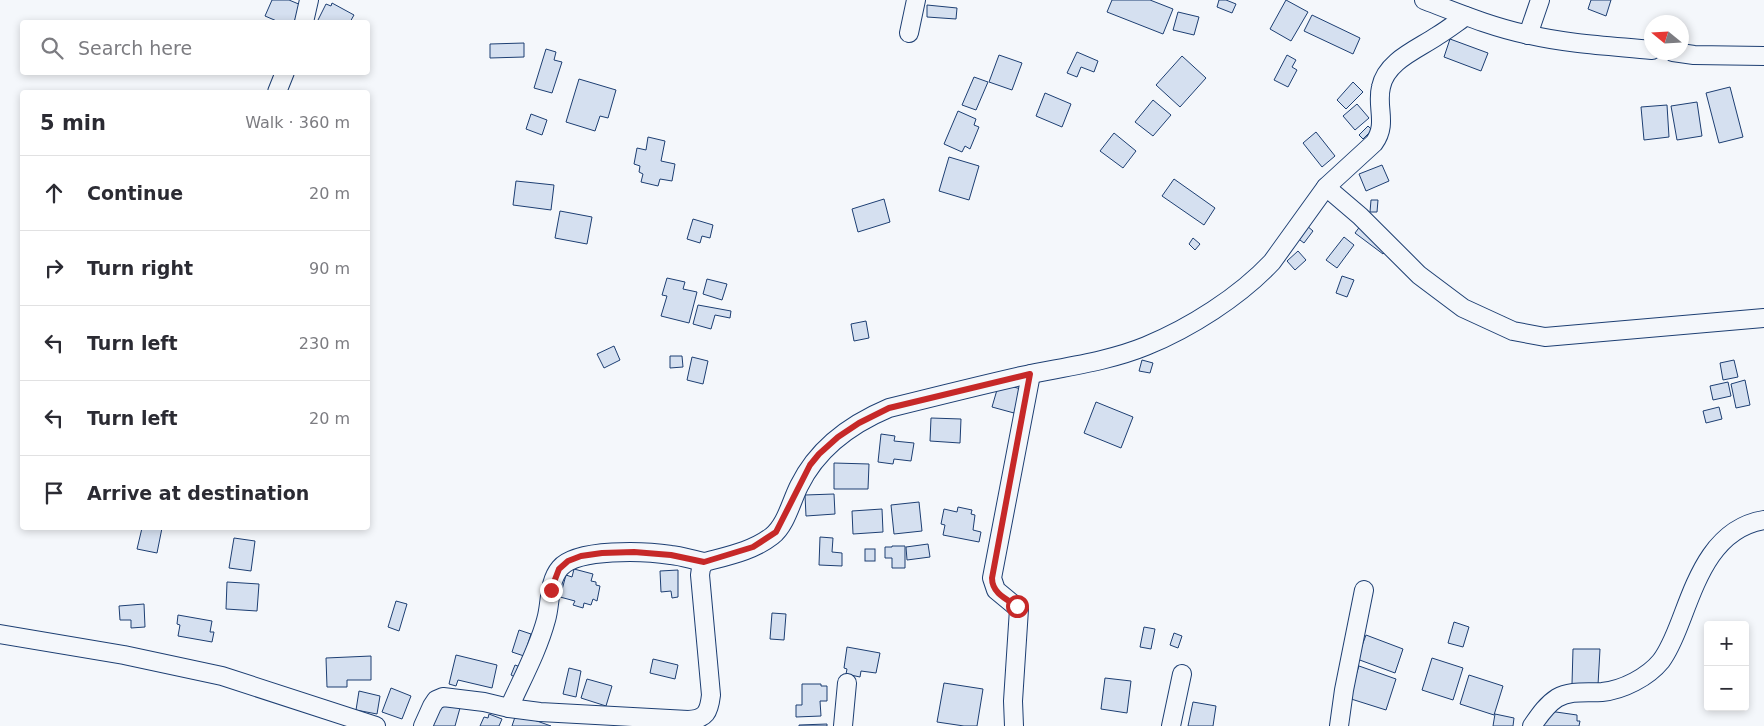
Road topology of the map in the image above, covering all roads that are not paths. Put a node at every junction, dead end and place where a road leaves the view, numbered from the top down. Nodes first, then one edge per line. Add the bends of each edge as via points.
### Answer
1 (309, 0) edge
2 (916, 0) edge
3 (1424, 0) edge
4 (1540, 0) edge
5 (1466, 16) junction
6 (304, 20) edge
7 (909, 33) dead end
8 (1528, 35) junction
9 (1644, 49) edge
10 (1689, 54) edge
11 (1764, 56) edge
12 (284, 75) edge
13 (278, 90) edge
14 (1326, 186) junction
15 (1764, 318) edge
16 (1030, 374) junction
17 (1764, 520) edge
18 (704, 562) junction
19 (1364, 590) dead end
20 (0, 634) edge
21 (1182, 674) dead end
22 (847, 683) dead end
23 (509, 708) junction
24 (703, 721) edge
25 (376, 726) edge
26 (423, 726) edge
27 (843, 726) edge
28 (1014, 726) edge
29 (1171, 726) edge
30 (1339, 726) edge
31 (1532, 726) edge

1 - 6 street
2 - 7 street
3 - 5 street
4 - 8 street
5 - 8 street
5 - 14 street via 1390,69 1381,86 1380,136
8 - 9 street
10 - 11 street
12 - 13 street
14 - 15 street via 1419,275 1464,308 1513,331 1545,337
14 - 16 street via 1262,273 1198,320 1145,346
16 - 18 street via 889,408 876,414 838,437 819,454 771,537 753,547
16 - 28 street via 992,578 996,590 1019,609
17 - 31 street via 1733,532 1716,547 1700,574 1661,661 1645,676 1615,690 1576,692 1558,697
18 - 23 street via 634,552 602,553 568,561 555,576 546,619
18 - 24 street via 700,575 710,695
19 - 30 street
20 - 25 street via 222,676
21 - 29 street
22 - 27 street
23 - 24 street
23 - 26 street via 443,697 436,700

